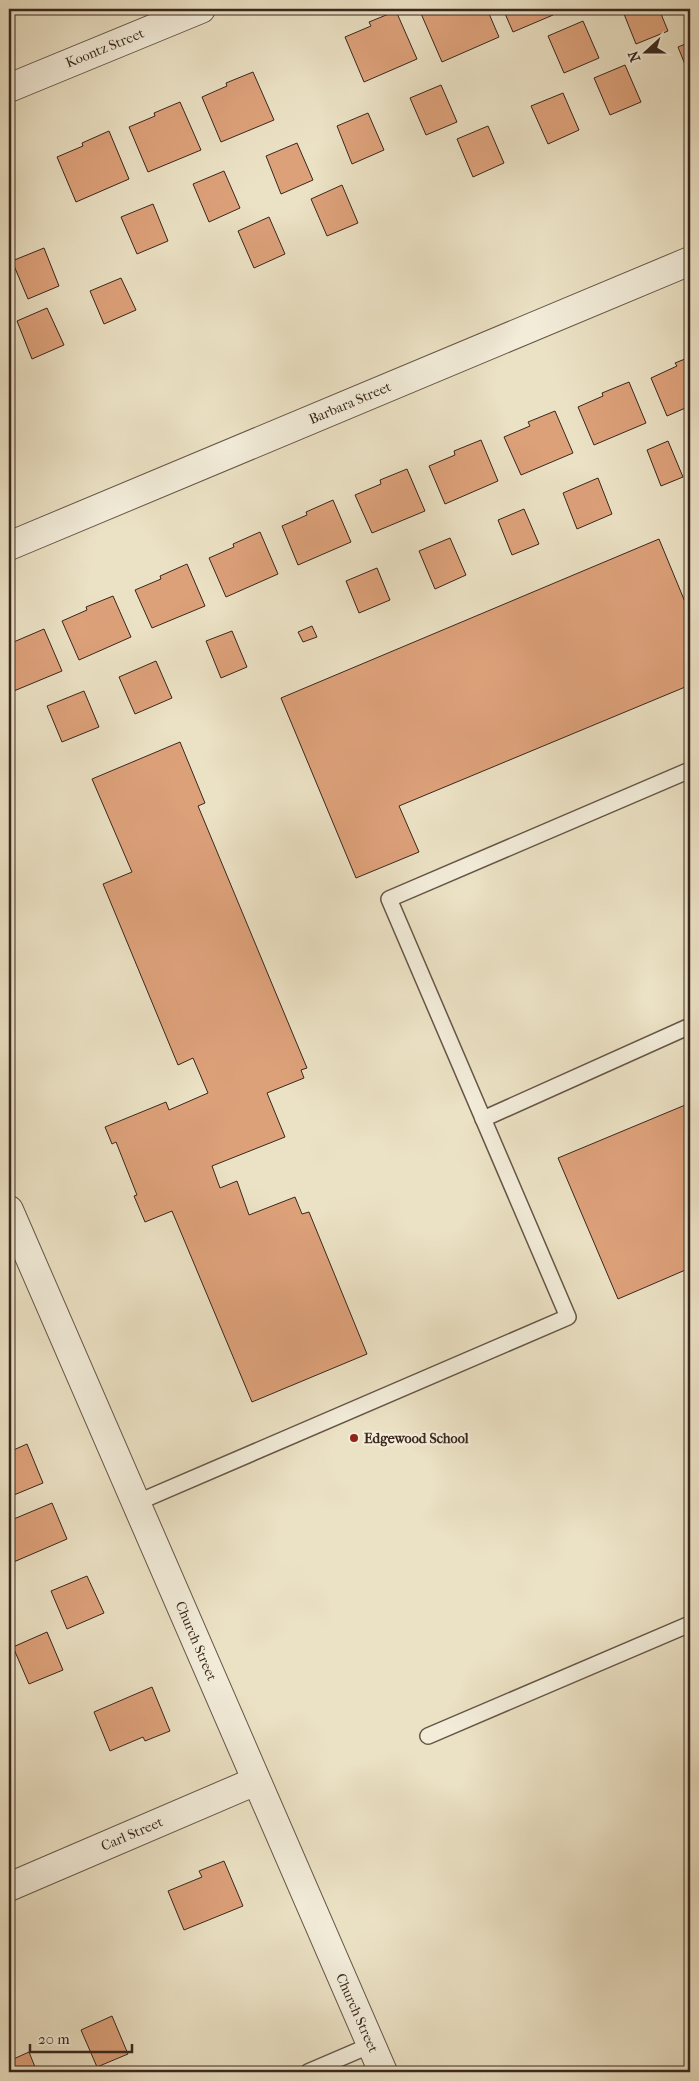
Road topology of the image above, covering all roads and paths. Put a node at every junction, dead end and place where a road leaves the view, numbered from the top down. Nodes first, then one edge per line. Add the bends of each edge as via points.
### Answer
1 (201, 9) edge
2 (9, 88) edge
3 (690, 261) edge
4 (9, 546) edge
5 (690, 770) edge
6 (690, 1026) edge
7 (483, 1119) junction
8 (9, 1210) edge
9 (136, 1503) junction
10 (690, 1624) edge
11 (428, 1736) dead end
12 (256, 1781) junction
13 (9, 1887) edge
14 (371, 2045) junction
15 (308, 2072) edge
16 (383, 2072) edge

1 - 2 street, Koontz Street
3 - 4 street, Barbara Street
5 - 7 lane via 388,899
6 - 7 lane
7 - 9 lane via 568,1317
8 - 9 street, Church Street
9 - 12 street, Church Street
10 - 11 lane
12 - 13 street, Carl Street
12 - 14 street, Church Street
14 - 15 lane
14 - 16 street, Church Street

